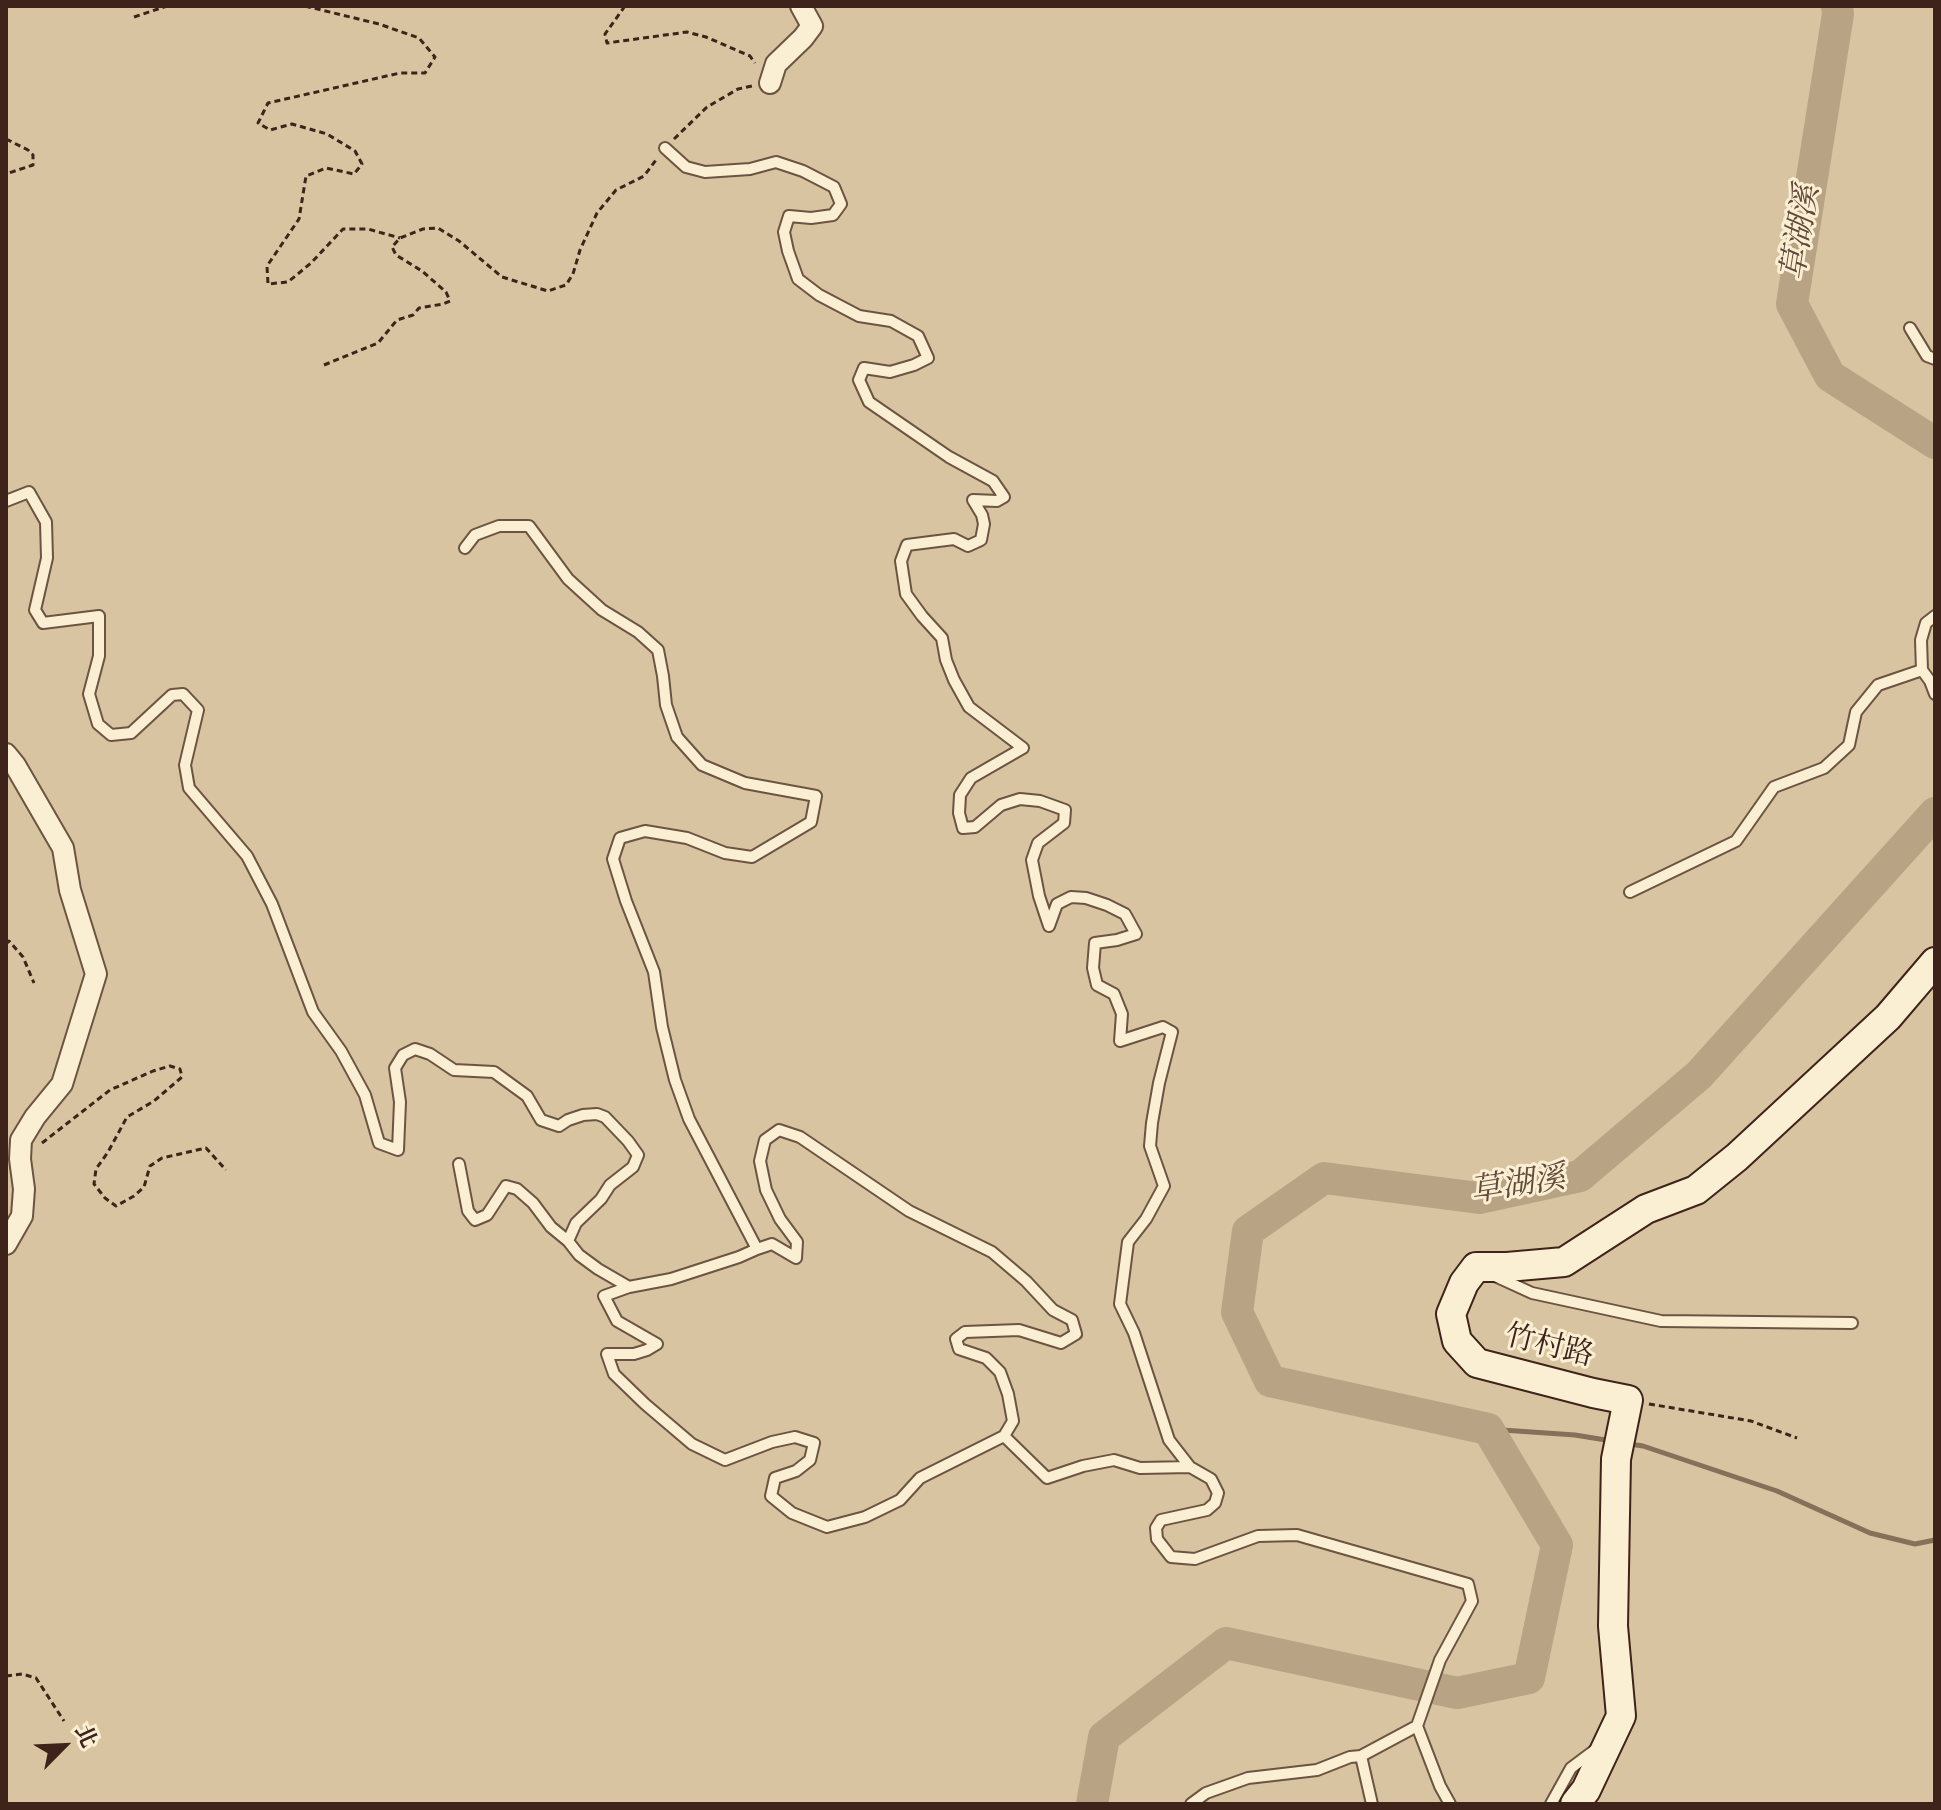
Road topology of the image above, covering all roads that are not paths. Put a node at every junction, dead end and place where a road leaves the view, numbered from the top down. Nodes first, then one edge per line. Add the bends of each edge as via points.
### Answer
1 (801, 6) edge
2 (770, 83) road end
3 (665, 148) road end
4 (1910, 328) dead end
5 (1935, 359) edge
6 (6, 501) edge
7 (465, 548) dead end
8 (1935, 616) edge
9 (1922, 670) junction
10 (1935, 694) edge
11 (6, 754) edge
12 (1630, 892) dead end
13 (1935, 962) edge
14 (459, 1164) dead end
15 (568, 1241) junction
16 (6, 1244) edge
17 (757, 1249) junction
18 (1476, 1267) junction
19 (629, 1287) junction
20 (1852, 1323) dead end
21 (1004, 1436) junction
22 (1190, 1467) junction
23 (1417, 1726) junction
24 (1609, 1740) junction
25 (1361, 1756) junction
26 (1191, 1804) edge
27 (1372, 1804) edge
28 (1450, 1804) edge
29 (1551, 1804) edge
30 (1575, 1804) edge

1 - 2 street via 812,26 776,64
3 - 22 lane via 686,167 705,172 776,162 834,187 841,204 833,215 789,216 784,232 798,279 859,316 891,321 918,336 928,358 890,372 864,368 859,380 869,402 993,481 1004,497 973,500 984,524 981,540 968,546 954,539 907,545 901,561 906,594 942,638 946,660 969,707 1023,748 971,778 960,795 963,828 975,827 1001,805 1020,799 1065,810 1064,823 1038,843 1032,860 1049,926 1057,904 1071,897 1125,914 1136,934 1095,943 1097,985 1114,994 1122,1014 1120,1041 1163,1027 1172,1032 1150,1146 1164,1186 1128,1242 1120,1304 1169,1440
4 - 5 lane via 1927,356
6 - 15 lane via 29,492 46,522 47,558 35,610 43,623 99,616 99,656 89,694 98,724 111,735 131,733 172,695 183,694 198,710 185,765 189,788 247,856 272,904 313,1012 365,1095 379,1143 398,1150 395,1068 415,1049 454,1070 494,1072 527,1096 541,1120 559,1126 597,1114 628,1141 638,1155 633,1167 576,1223
7 - 17 lane via 475,535 499,526 529,526 568,579 658,650 677,737 702,765 745,783 816,796 811,822 752,857 645,831 620,838 613,859 654,972 662,1027 689,1119
8 - 9 lane via 1926,623 1921,640
9 - 10 lane
9 - 12 lane via 1878,685 1856,712 1849,745 1824,768 1774,787 1736,841
11 - 16 street via 63,848 96,974 62,1084 21,1140 22,1216
13 - 18 street via 1888,1017 1696,1190 1646,1209 1564,1262
14 - 15 lane via 468,1211 475,1220 487,1215 506,1186 533,1203
15 - 19 lane via 579,1255
17 - 19 lane via 671,1279
17 - 21 lane via 772,1244 796,1258 797,1242 766,1190 760,1161 765,1140 779,1130 800,1137 909,1211 992,1252 1053,1310 1072,1320 1076,1334 1061,1343 1019,1330 965,1332 956,1339 959,1349 986,1358 1000,1372 1013,1421
18 - 20 lane via 1532,1293 1661,1321
18 - 24 street, 竹村路 via 1451,1314 1457,1341 1477,1363 1628,1400 1619,1446 1613,1626 1621,1716
19 - 21 lane via 604,1296 617,1321 657,1344 634,1354 607,1354 614,1374 692,1444 725,1460 795,1437 814,1443 810,1460 775,1478 771,1496 792,1513 827,1527 900,1500 920,1478
21 - 22 lane via 1047,1478 1114,1460 1140,1468
22 - 23 lane via 1211,1479 1218,1493 1207,1510 1161,1520 1157,1539 1171,1557 1195,1559 1258,1536 1297,1535 1468,1584 1472,1601 1440,1660
23 - 25 lane
23 - 28 lane
24 - 29 lane via 1571,1768
24 - 30 street
25 - 26 lane via 1317,1770 1248,1778
25 - 27 lane

